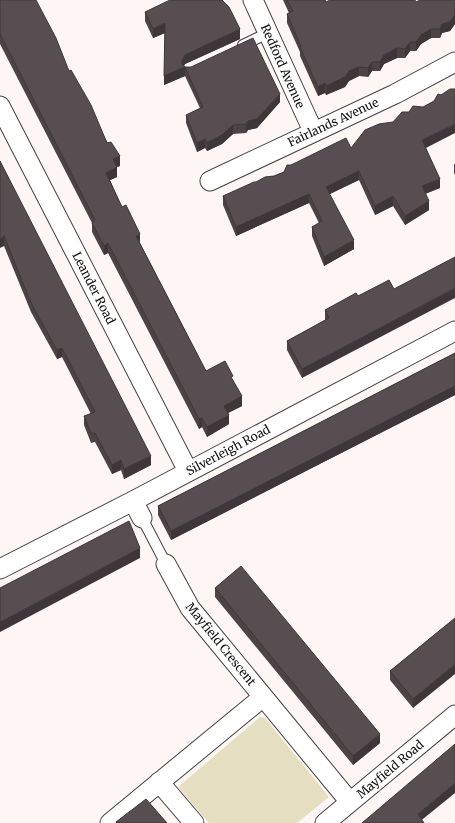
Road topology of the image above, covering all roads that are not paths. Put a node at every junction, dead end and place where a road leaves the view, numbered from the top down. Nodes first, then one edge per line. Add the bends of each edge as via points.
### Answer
1 (253, 0) edge
2 (268, 33) junction
3 (231, 50) edge
4 (455, 62) edge
5 (0, 106) edge
6 (313, 131) junction
7 (210, 181) dead end
8 (455, 331) edge
9 (188, 471) junction
10 (132, 501) junction
11 (142, 518) joint
12 (166, 564) joint
13 (0, 569) edge
14 (263, 697) junction
15 (455, 715) edge
16 (159, 782) junction
17 (350, 802) junction
18 (110, 823) edge
19 (194, 823) edge
20 (325, 823) edge

1 - 2 street, Redford Avenue
2 - 3 lane
2 - 6 street, Redford Avenue
4 - 6 street, Fairlands Avenue via 394,94
5 - 9 street, Leander Road
6 - 7 street, Fairlands Avenue
8 - 9 street, Silverleigh Road
9 - 10 street, Silverleigh Road
10 - 11 street, Mayfield Crescent
10 - 13 street, Silverleigh Road
11 - 12 lane, Mayfield Crescent
12 - 14 street, Mayfield Crescent via 190,608
14 - 16 street, Mayfield Crescent
14 - 17 street
15 - 17 street, Mayfield Road
16 - 18 street, Mayfield Crescent
16 - 19 street
17 - 20 street, Mayfield Road

